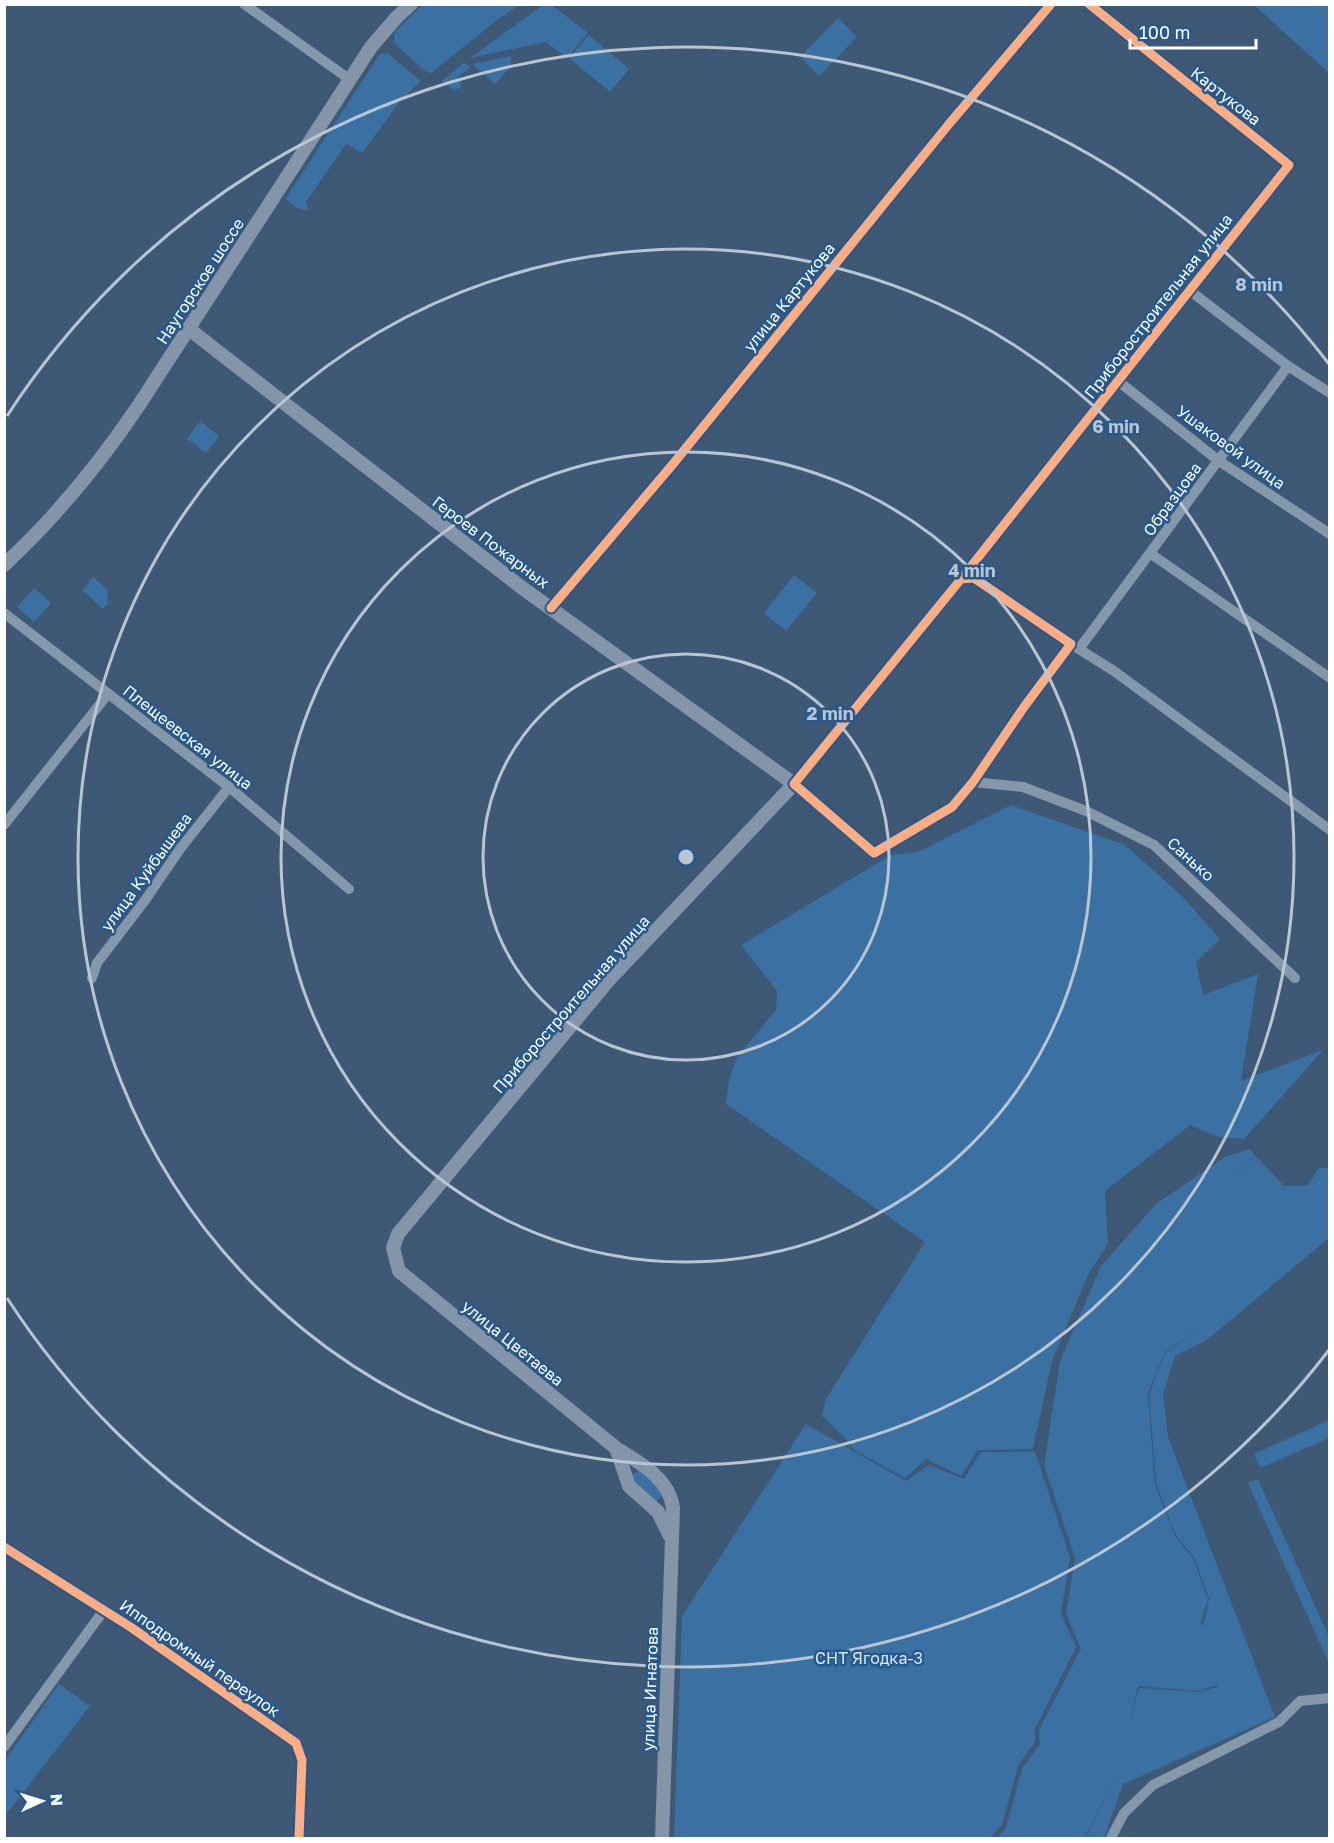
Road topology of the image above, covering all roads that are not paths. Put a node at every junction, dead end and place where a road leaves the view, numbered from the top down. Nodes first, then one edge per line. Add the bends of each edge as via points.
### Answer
1 (244, 4) edge
2 (411, 4) edge
3 (1051, 4) edge
4 (1089, 4) edge
5 (349, 79) junction
6 (1289, 165) joint
7 (1189, 290) junction
8 (189, 329) junction
9 (1288, 366) junction
10 (1118, 381) junction
11 (1329, 393) edge
12 (1219, 461) junction
13 (1329, 534) edge
14 (1151, 554) junction
15 (4, 565) edge
16 (961, 579) junction
17 (551, 608) junction
18 (4, 613) edge
19 (1075, 646) junction
20 (1329, 678) edge
21 (108, 694) junction
22 (973, 782) junction
23 (794, 784) junction
24 (229, 787) junction
25 (4, 825) edge
26 (1329, 830) edge
27 (349, 889) dead end
28 (92, 978) dead end
29 (1295, 978) dead end
30 (394, 1258) joint
31 (616, 1448) junction
32 (643, 1465) junction
33 (626, 1480) junction
34 (667, 1490) junction
35 (649, 1503) junction
36 (671, 1540) junction
37 (4, 1547) edge
38 (104, 1610) junction
39 (1329, 1698) edge
40 (4, 1747) edge
41 (298, 1839) edge
42 (662, 1839) edge
43 (1111, 1839) edge

1 - 5 street
2 - 5 main road, Наугорское шоссе via 379,37
3 - 17 street, улица Картукова
4 - 6 street, Картукова
5 - 8 main road, Наугорское шоссе
6 - 7 street, Приборостроительная улица
7 - 9 street
7 - 10 street, Приборостроительная улица
8 - 15 main road, Наугорское шоссе via 101,461
8 - 17 main road, Героев Пожарных
9 - 11 street
9 - 12 street, Образцова
10 - 12 street, Ушаковой улица
10 - 16 street, Приборостроительная улица
12 - 13 street, Ушаковой улица
12 - 14 street, Образцова
14 - 19 street, Образцова
14 - 20 street
16 - 19 street via 974,578
16 - 23 street, Приборостроительная улица
17 - 23 main road, Героев Пожарных
18 - 21 street, Плещеевская улица
19 - 22 street via 1024,707
19 - 26 street
21 - 24 street, Плещеевская улица
21 - 25 street
22 - 23 street via 952,807 874,853
22 - 29 street, Санько via 1023,787 1086,811 1154,845
23 - 30 main road, Приборостроительная улица via 591,1001 398,1234
24 - 27 street, Плещеевская улица
24 - 28 street, улица Куйбышева via 97,963
30 - 31 main road, улица Цветаева via 407,1278
31 - 32 main road, улица Цветаева
31 - 33 main road
32 - 33 street via 630,1468
32 - 34 main road, улица Цветаева
33 - 35 main road, улица Игнатова
34 - 35 street via 661,1503
34 - 36 main road, улица Игнатова via 673,1508
35 - 36 main road, улица Игнатова via 658,1512
36 - 42 main road, улица Игнатова
37 - 38 street, Ипподромный переулок
38 - 40 street
38 - 41 street, Ипподромный переулок via 296,1743 302,1760
39 - 43 street via 1300,1701 1279,1722 1153,1785 1124,1813

